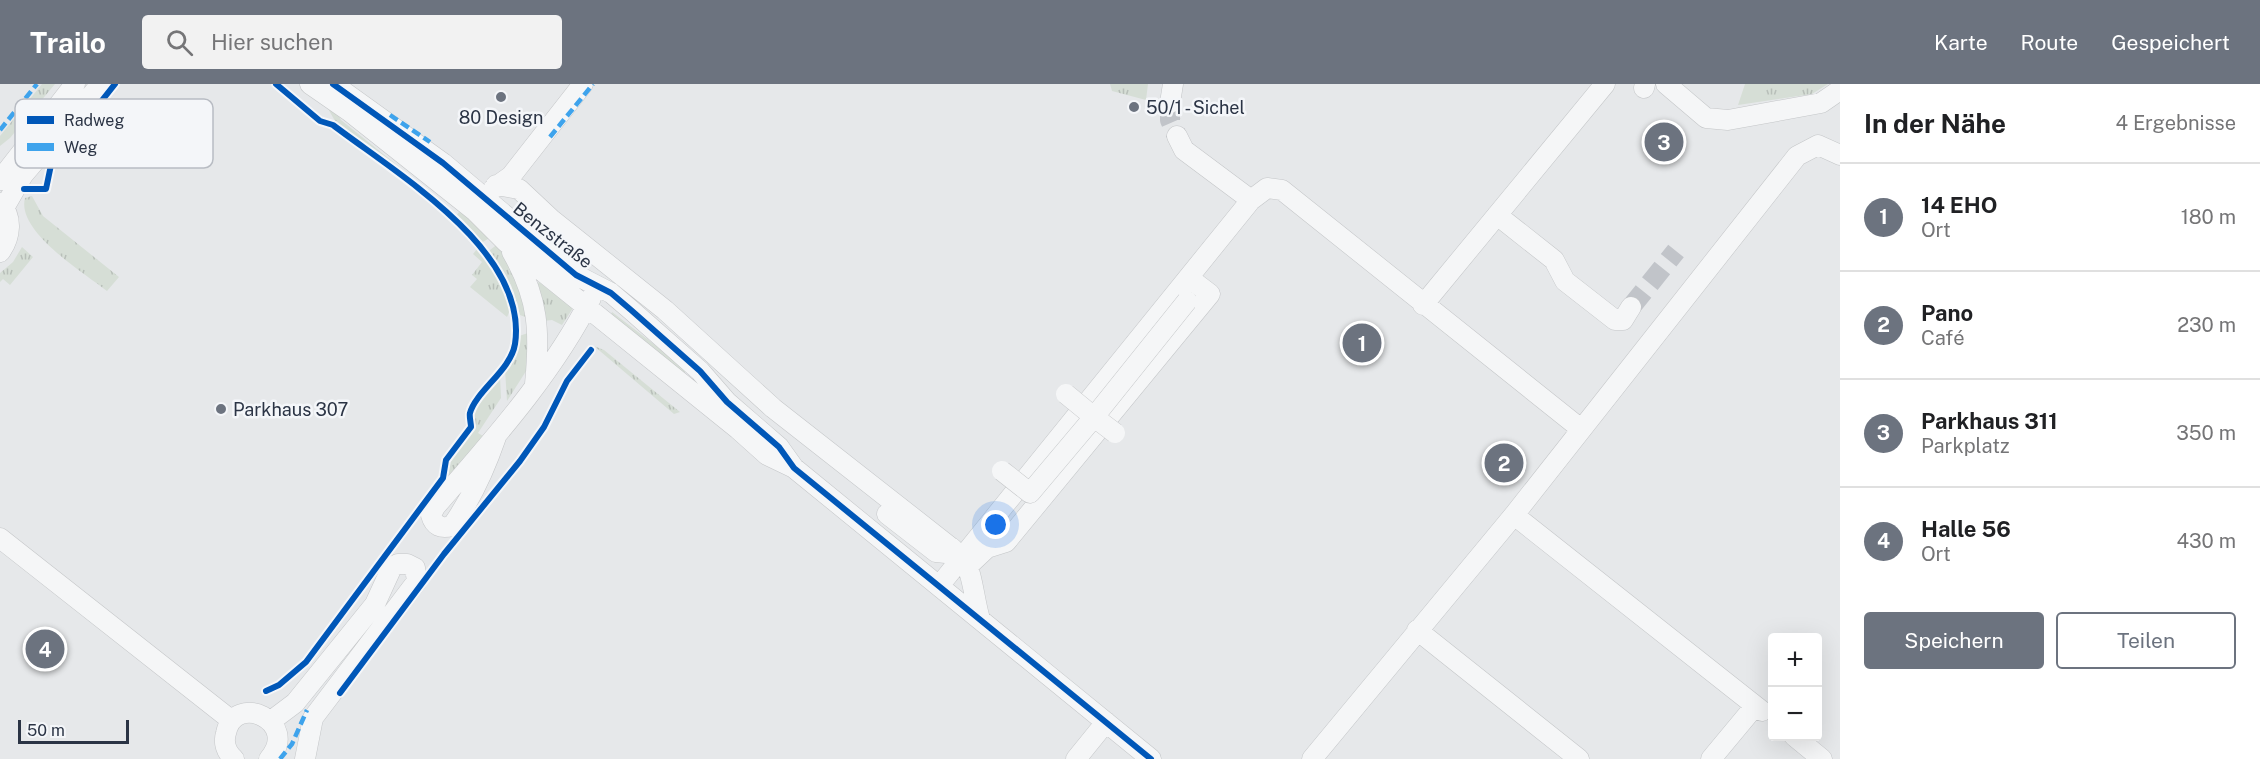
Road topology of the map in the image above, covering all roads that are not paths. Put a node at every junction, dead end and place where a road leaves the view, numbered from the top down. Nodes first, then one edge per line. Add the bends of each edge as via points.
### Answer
1 (75, 84) edge
2 (101, 84) edge
3 (310, 84) edge
4 (333, 84) edge
5 (570, 84) edge
6 (583, 84) edge
7 (1605, 84) edge
8 (1666, 84) edge
9 (1840, 90) edge
10 (63, 99) edge
11 (88, 99) edge
12 (1177, 136) tunnel mouth
13 (528, 144) junction
14 (15, 150) edge
15 (1840, 155) edge
16 (0, 162) edge
17 (15, 164) edge
18 (29, 168) edge
19 (0, 180) edge
20 (485, 199) junction
21 (1251, 200) junction
22 (2, 205) edge
23 (1497, 215) junction
24 (506, 242) junction
25 (0, 252) edge
26 (597, 286) junction
27 (1197, 290) junction
28 (1424, 305) junction
29 (586, 307) junction
30 (1631, 307) tunnel mouth
31 (535, 384) junction
32 (1066, 394) dead end
33 (1094, 417) junction
34 (742, 423) junction
35 (1581, 429) junction
36 (1115, 433) dead end
37 (496, 437) dead end
38 (794, 468) junction
39 (1002, 471) dead end
40 (1514, 515) junction
41 (0, 538) edge
42 (961, 557) junction
43 (939, 586) junction
44 (980, 619) junction
45 (1417, 630) junction
46 (231, 720) junction
47 (271, 721) junction
48 (1106, 722) junction
49 (1800, 741) edge
50 (1127, 752) edge
51 (305, 757) edge
52 (231, 758) edge
53 (269, 759) edge
54 (1076, 759) edge
55 (1151, 759) edge
56 (1312, 759) edge
57 (1579, 759) edge
58 (1711, 759) edge
59 (1822, 759) edge

1 - 10 street
2 - 11 street
3 - 20 street, Benzstraße
4 - 20 street, Benzstraße via 443,163
5 - 13 street
6 - 13 street
7 - 23 street
8 - 9 street via 1706,118 1728,120 1821,103
12 - 21 street via 1184,150
13 - 20 street via 511,176
14 - 16 street
15 - 35 street via 1818,145 1797,156
17 - 19 street
18 - 22 street
20 - 24 street, Benzstraße
20 - 26 street, Benzstraße via 576,275
20 - 42 street via 519,189 665,310 773,408
21 - 27 street
21 - 28 street via 1267,188 1282,190
22 - 25 street via 10,227
23 - 28 street
23 - 30 street via 1554,260 1565,281 1615,320 1623,320
24 - 29 street, Benzstraße
24 - 31 street, Benzstraße via 528,283 536,310
26 - 29 street, Benzstraße
26 - 34 street, Benzstraße via 632,310 700,371
27 - 33 street, bridge
27 - 42 street
28 - 35 street
29 - 31 street, Benzstraße
29 - 34 street, Benzstraße via 718,414
31 - 37 street, Benzstraße
32 - 33 street, bridge
33 - 36 street, bridge
33 - 39 street, bridge via 1030,493
34 - 38 street via 767,455
35 - 40 street
38 - 42 street via 809,451 928,547
38 - 43 street
40 - 45 street
40 - 58 street via 1759,708
41 - 46 street
42 - 43 street
42 - 44 street
43 - 44 street
44 - 48 street
45 - 56 street
45 - 57 street
46 - 47 street via 255,713
46 - 52 street via 225,739
47 - 51 street via 295,703 375,604 392,567 407,564 415,568 417,581 313,718
47 - 53 street via 278,745
48 - 50 street
48 - 54 street
49 - 59 street
50 - 55 street

